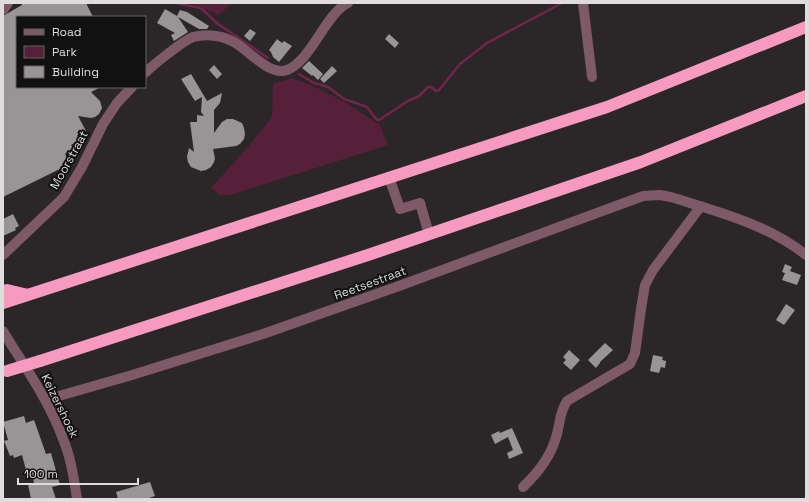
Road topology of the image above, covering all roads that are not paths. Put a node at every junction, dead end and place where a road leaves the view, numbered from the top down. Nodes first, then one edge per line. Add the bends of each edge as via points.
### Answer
1 (8, 3) edge
2 (348, 3) edge
3 (583, 3) edge
4 (3, 10) edge
5 (806, 27) edge
6 (146, 72) edge
7 (592, 77) dead end
8 (131, 88) edge
9 (806, 96) edge
10 (389, 177) junction
11 (701, 206) junction
12 (429, 234) junction
13 (3, 255) edge
14 (806, 255) edge
15 (3, 291) edge
16 (29, 296) junction
17 (3, 303) edge
18 (3, 331) edge
19 (5, 371) edge
20 (45, 400) junction
21 (523, 487) dead end
22 (77, 499) edge

1 - 4 street
2 - 6 street via 334,15 300,61 286,70 273,70 237,44 223,37 208,35 193,37
3 - 7 street
5 - 10 highway via 607,107
8 - 13 street, Moorstraat via 103,124 64,197
9 - 12 highway via 641,162
10 - 12 street via 400,209 420,203
10 - 16 highway
11 - 14 street, Reetsestraat via 765,230
11 - 20 street, Reetsestraat via 660,195 643,196 385,292 263,334
11 - 21 street via 645,284 634,358 630,364 567,401 561,411 557,435 552,446 534,476
12 - 19 highway, bridge
15 - 16 highway
16 - 17 highway
18 - 20 street, Keizershoek
20 - 22 street, Keizershoek via 63,438

